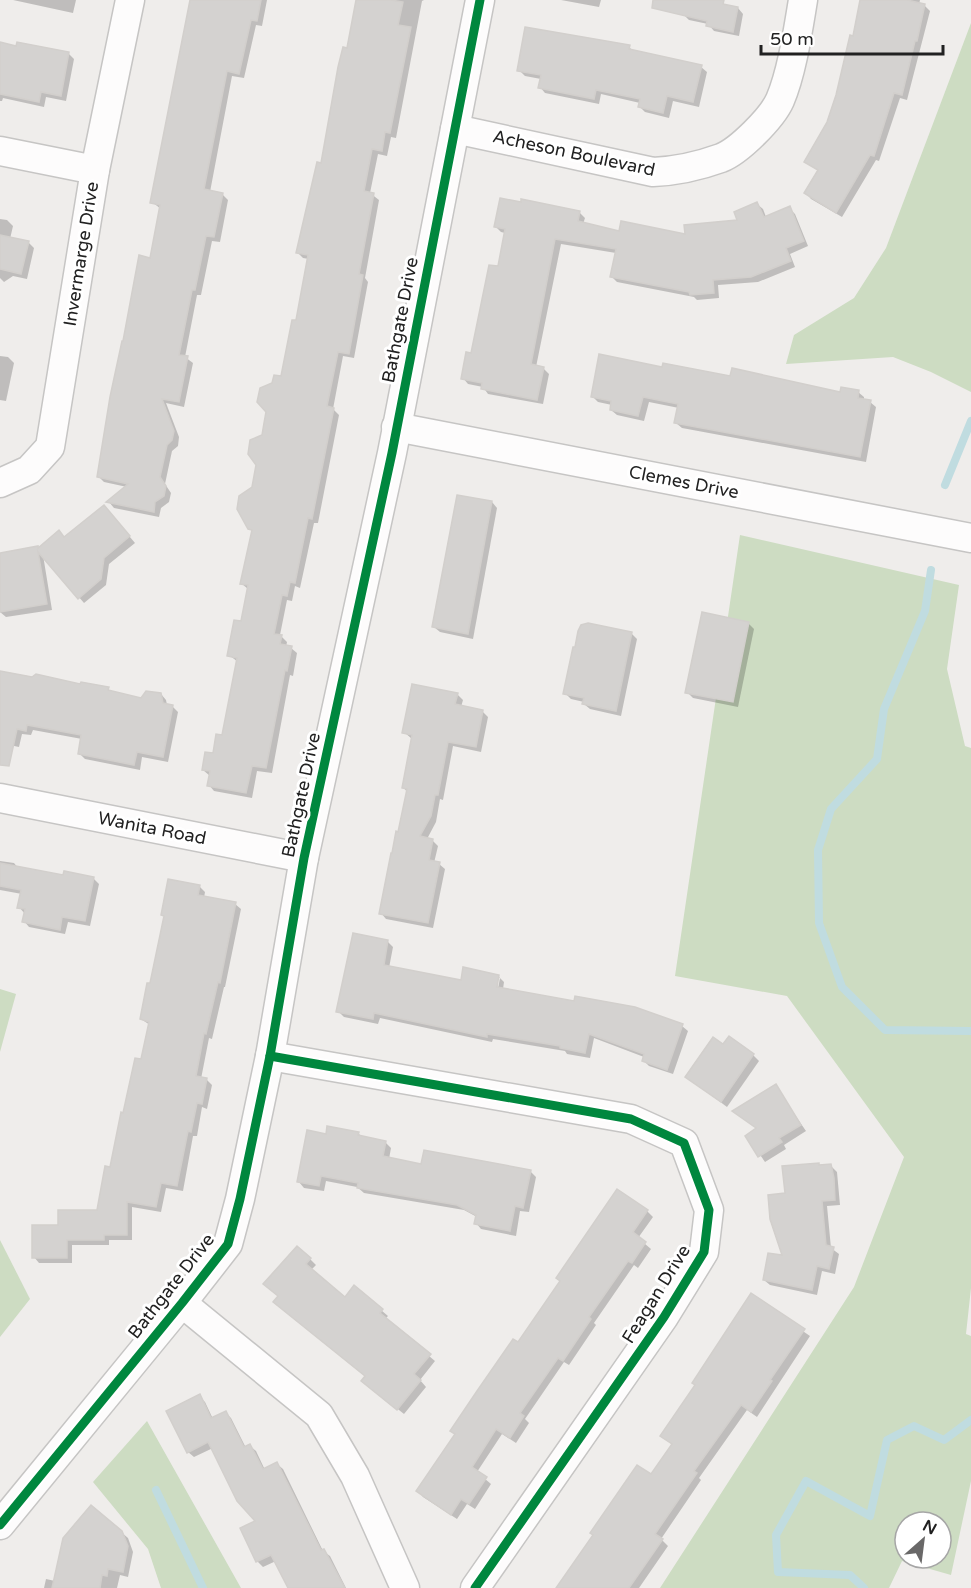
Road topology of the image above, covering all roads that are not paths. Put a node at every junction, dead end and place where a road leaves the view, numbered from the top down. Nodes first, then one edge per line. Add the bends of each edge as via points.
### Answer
1 (130, 0) edge
2 (480, 0) edge
3 (803, 0) edge
4 (455, 129) junction
5 (0, 151) edge
6 (95, 170) junction
7 (396, 427) junction
8 (0, 483) edge
9 (971, 538) edge
10 (0, 798) edge
11 (304, 858) junction
12 (270, 1056) junction
13 (182, 1303) junction
14 (0, 1525) edge
15 (405, 1588) edge
16 (475, 1588) edge

1 - 6 street, Invermarge Drive
2 - 4 street, Bathgate Drive
3 - 4 street, Acheson Boulevard via 779,101 762,125 723,157 674,171 653,172
4 - 7 street, Bathgate Drive
5 - 6 street
6 - 8 street, Invermarge Drive via 50,447 29,470
7 - 9 street, Clemes Drive
7 - 11 street, Bathgate Drive
10 - 11 street, Wanita Road
11 - 12 street, Bathgate Drive
12 - 13 street, Bathgate Drive via 228,1244
12 - 16 street, Feagan Drive via 631,1119 684,1143 709,1210 704,1252 664,1317
13 - 14 street, Bathgate Drive
13 - 15 street via 319,1415 355,1476

